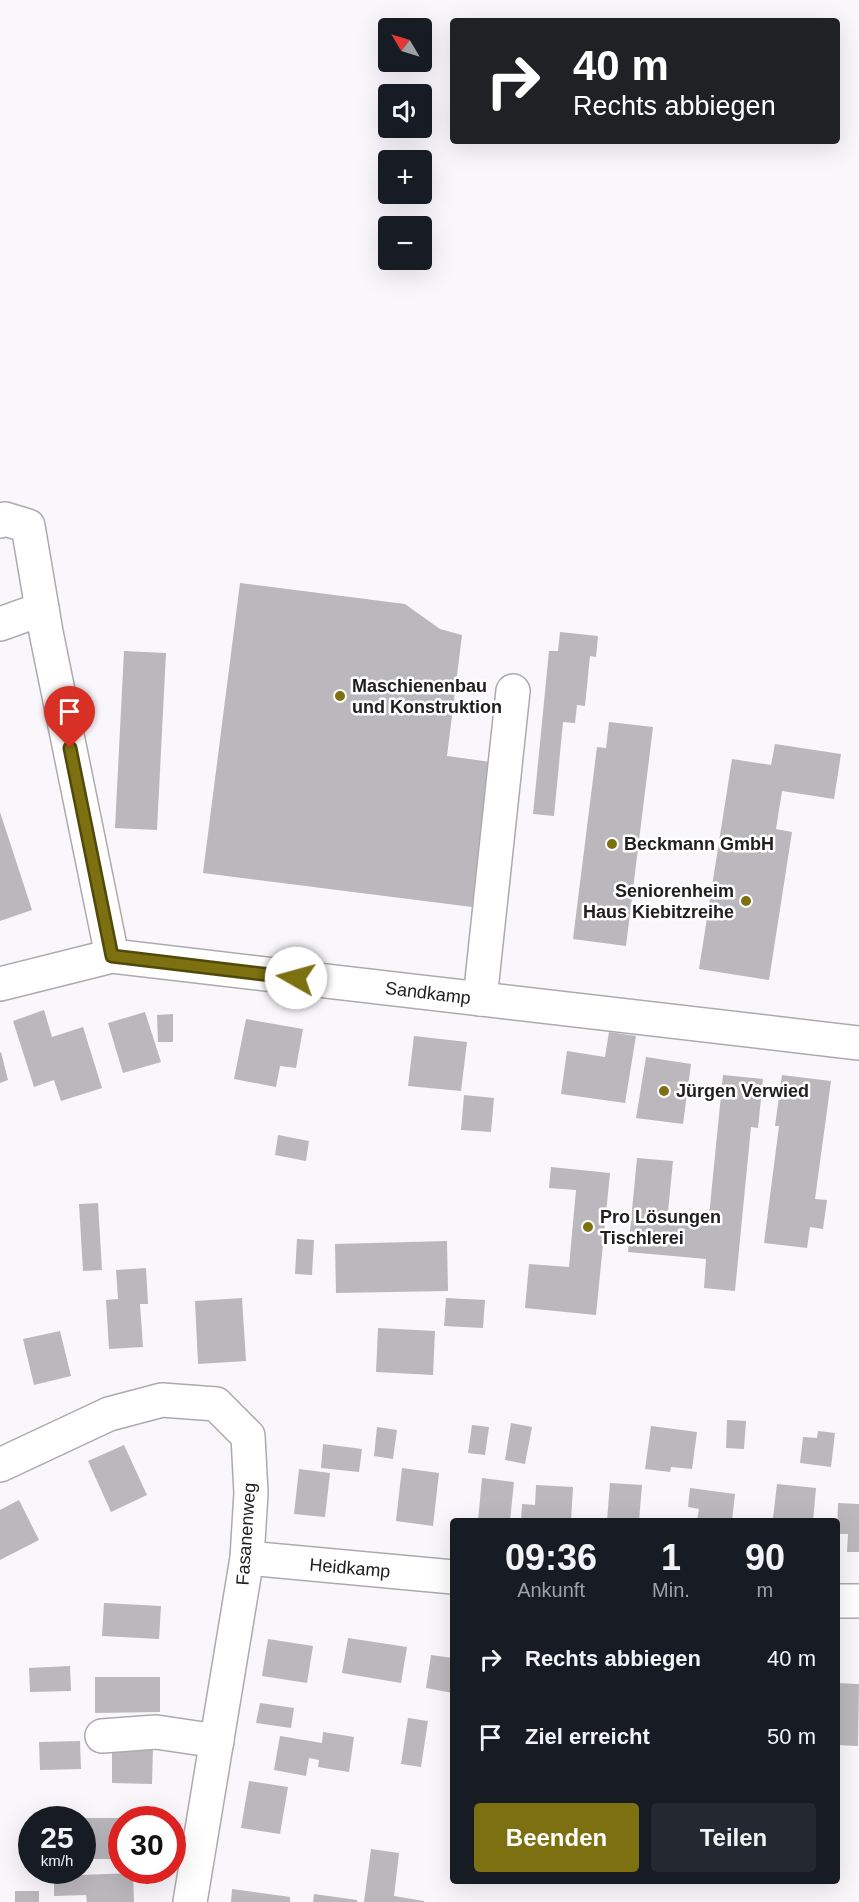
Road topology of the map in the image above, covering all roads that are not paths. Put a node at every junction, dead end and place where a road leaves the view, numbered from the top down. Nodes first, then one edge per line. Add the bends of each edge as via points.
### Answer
1 (0, 521) edge
2 (42, 609) junction
3 (0, 624) edge
4 (513, 691) dead end
5 (112, 956) junction
6 (0, 984) edge
7 (480, 999) junction
8 (859, 1043) edge
9 (0, 1465) edge
10 (247, 1558) junction
11 (450, 1577) edge
12 (840, 1601) edge
13 (859, 1601) edge
14 (102, 1736) dead end
15 (217, 1741) junction
16 (190, 1902) edge

1 - 2 street via 28,526
2 - 3 street
2 - 5 street
4 - 7 street
5 - 6 street, Sandkamp
5 - 7 street, Sandkamp
7 - 8 street, Sandkamp
9 - 10 street, Fasanenweg via 109,1414 162,1400 216,1404 248,1436 251,1492
10 - 11 street, Heidkamp
10 - 15 street, Fasanenweg
12 - 13 street
14 - 15 street via 156,1732
15 - 16 street, Fasanenweg

